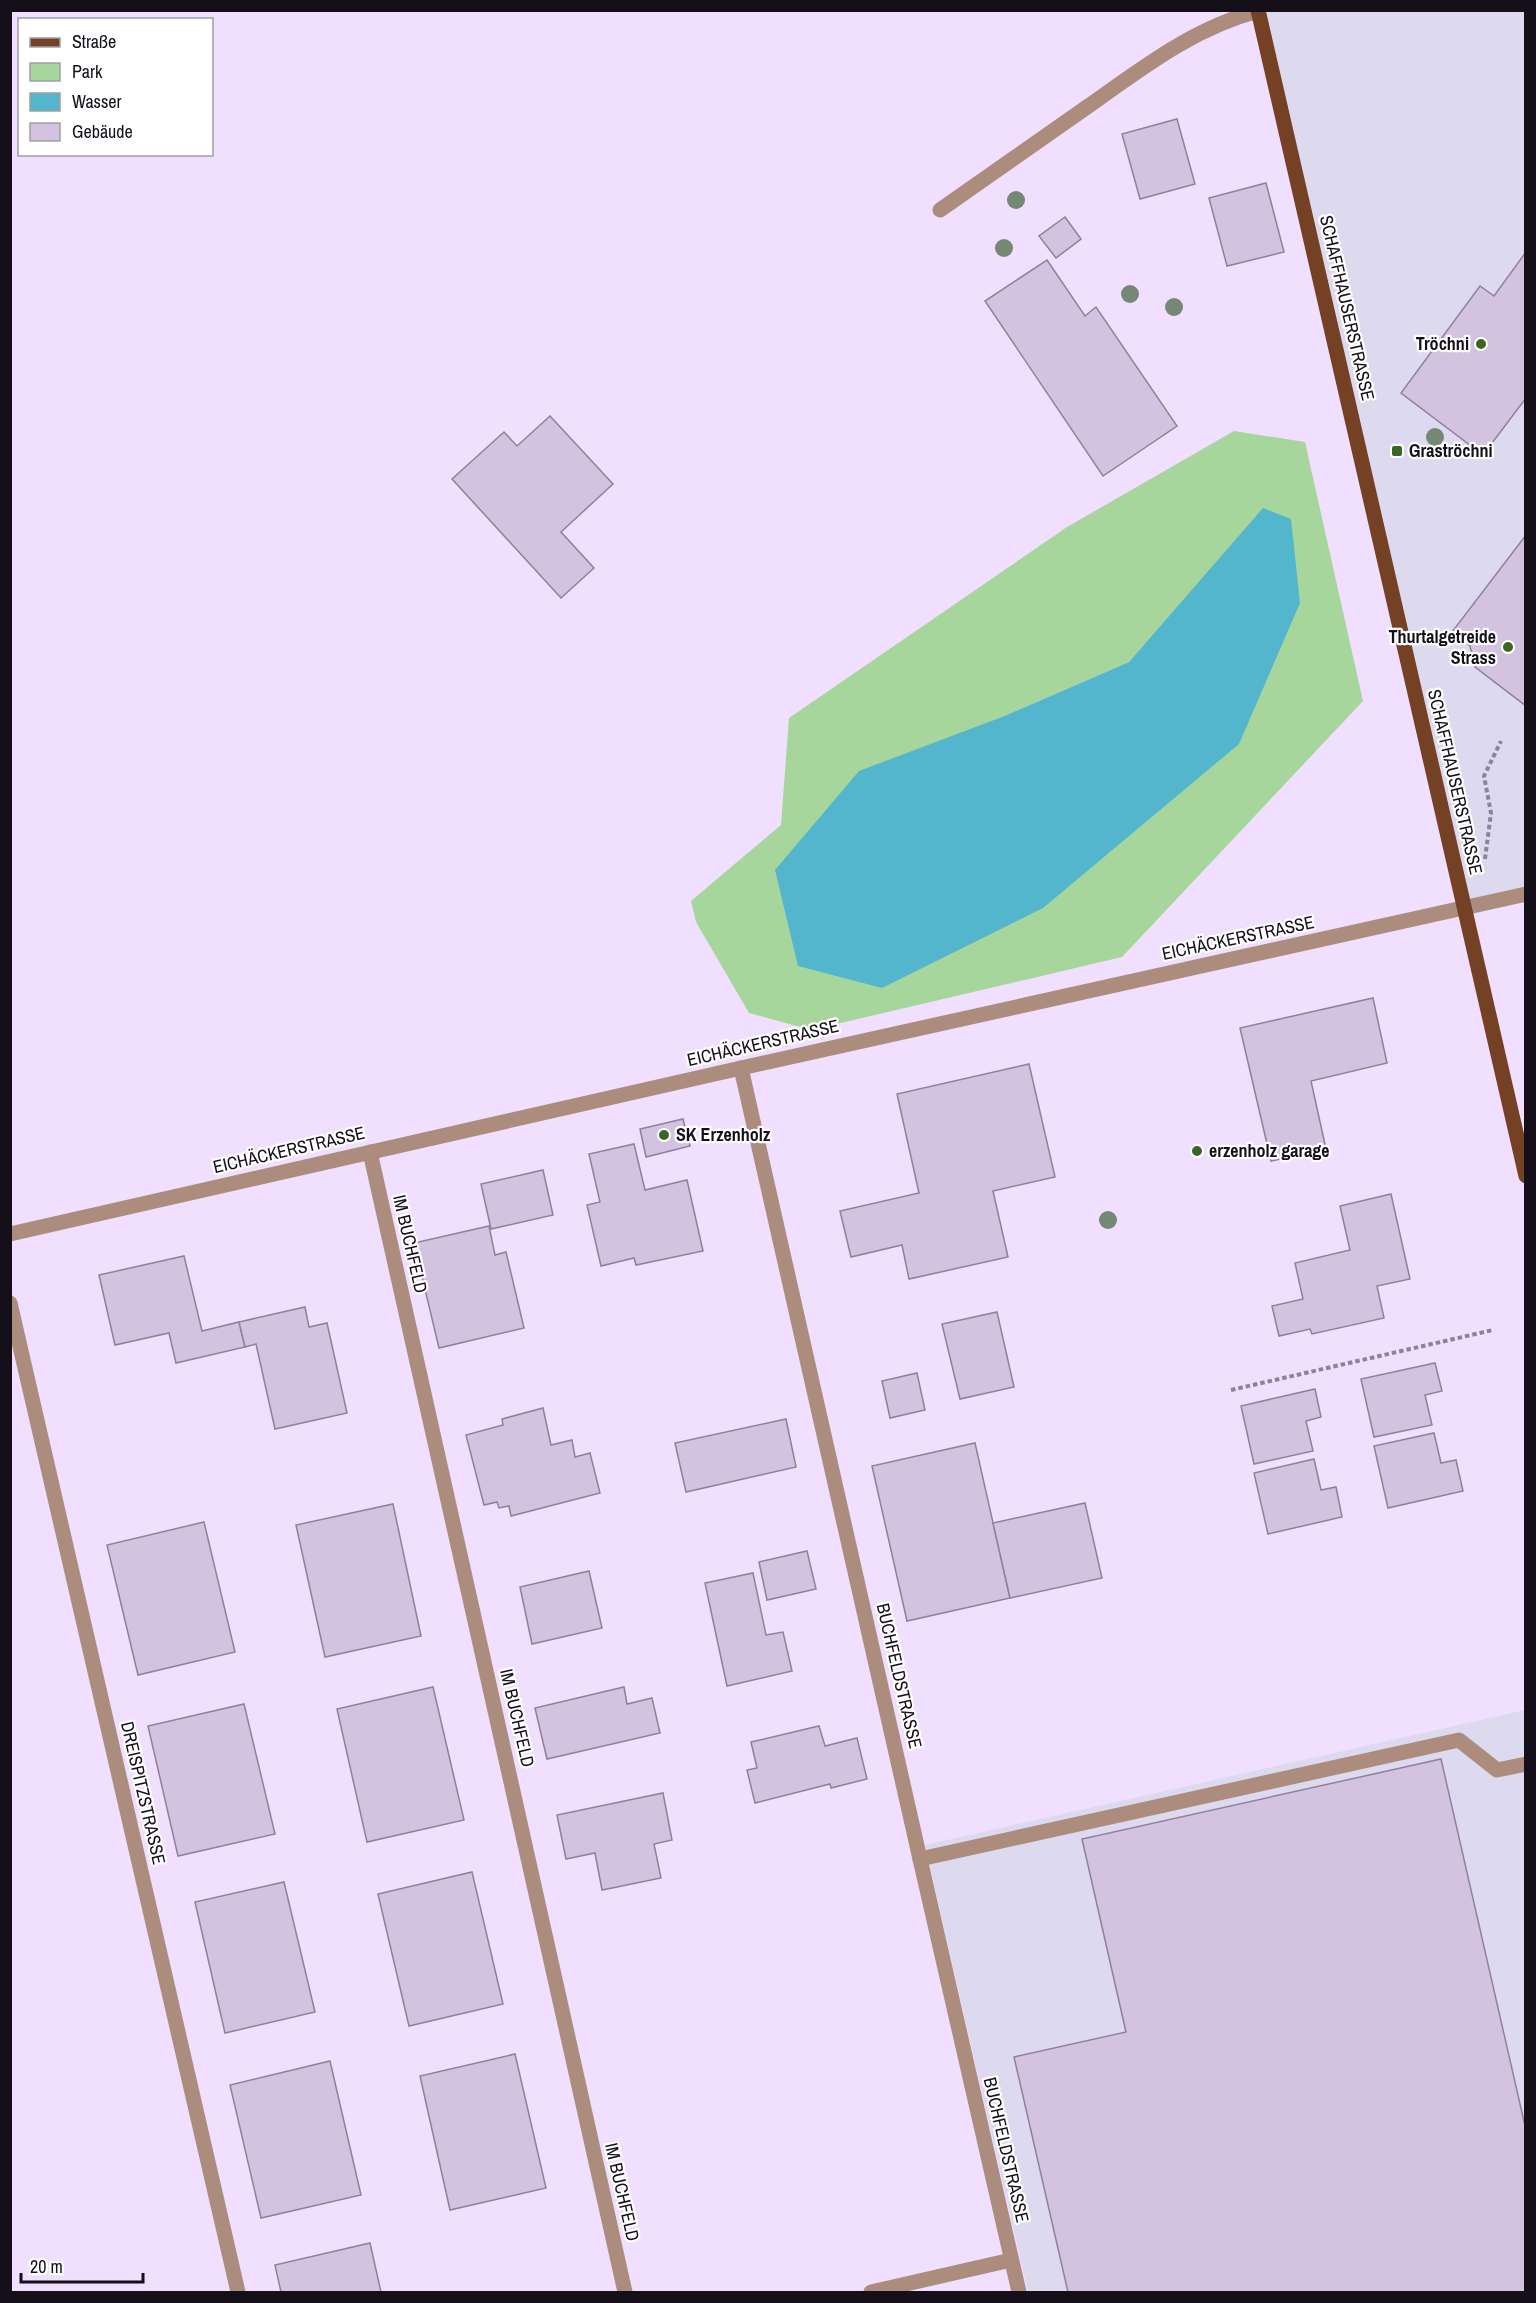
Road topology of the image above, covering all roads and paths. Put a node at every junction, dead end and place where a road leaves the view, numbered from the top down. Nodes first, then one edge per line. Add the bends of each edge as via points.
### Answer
1 (1258, 11) edge
2 (940, 210) dead end
3 (1502, 741) dead end
4 (1526, 894) edge
5 (1491, 902) junction
6 (1464, 909) junction
7 (741, 1068) junction
8 (370, 1152) junction
9 (1526, 1176) edge
10 (10, 1234) edge
11 (10, 1303) edge
12 (1493, 1330) dead end
13 (1231, 1390) dead end
14 (1526, 1764) edge
15 (920, 1859) junction
16 (1011, 2260) junction
17 (238, 2292) edge
18 (625, 2292) edge
19 (871, 2292) edge
20 (1019, 2292) edge

1 - 2 street via 1207,28 1164,53
1 - 6 main road, SCHAFFHAUSERSTRASSE
3 - 5 path via 1484,776 1491,813 1485,856
4 - 5 street, EICHÄCKERSTRASSE
5 - 6 street, EICHÄCKERSTRASSE
6 - 7 street, EICHÄCKERSTRASSE
6 - 9 main road, SCHAFFHAUSERSTRASSE
7 - 8 street, EICHÄCKERSTRASSE
7 - 15 street, BUCHFELDSTRASSE
8 - 10 street, EICHÄCKERSTRASSE
8 - 18 street, IM BUCHFELD
11 - 17 street, DREISPITZSTRASSE
12 - 13 path
14 - 15 street via 1497,1770 1459,1740
15 - 16 street, BUCHFELDSTRASSE
16 - 19 street
16 - 20 street, BUCHFELDSTRASSE

